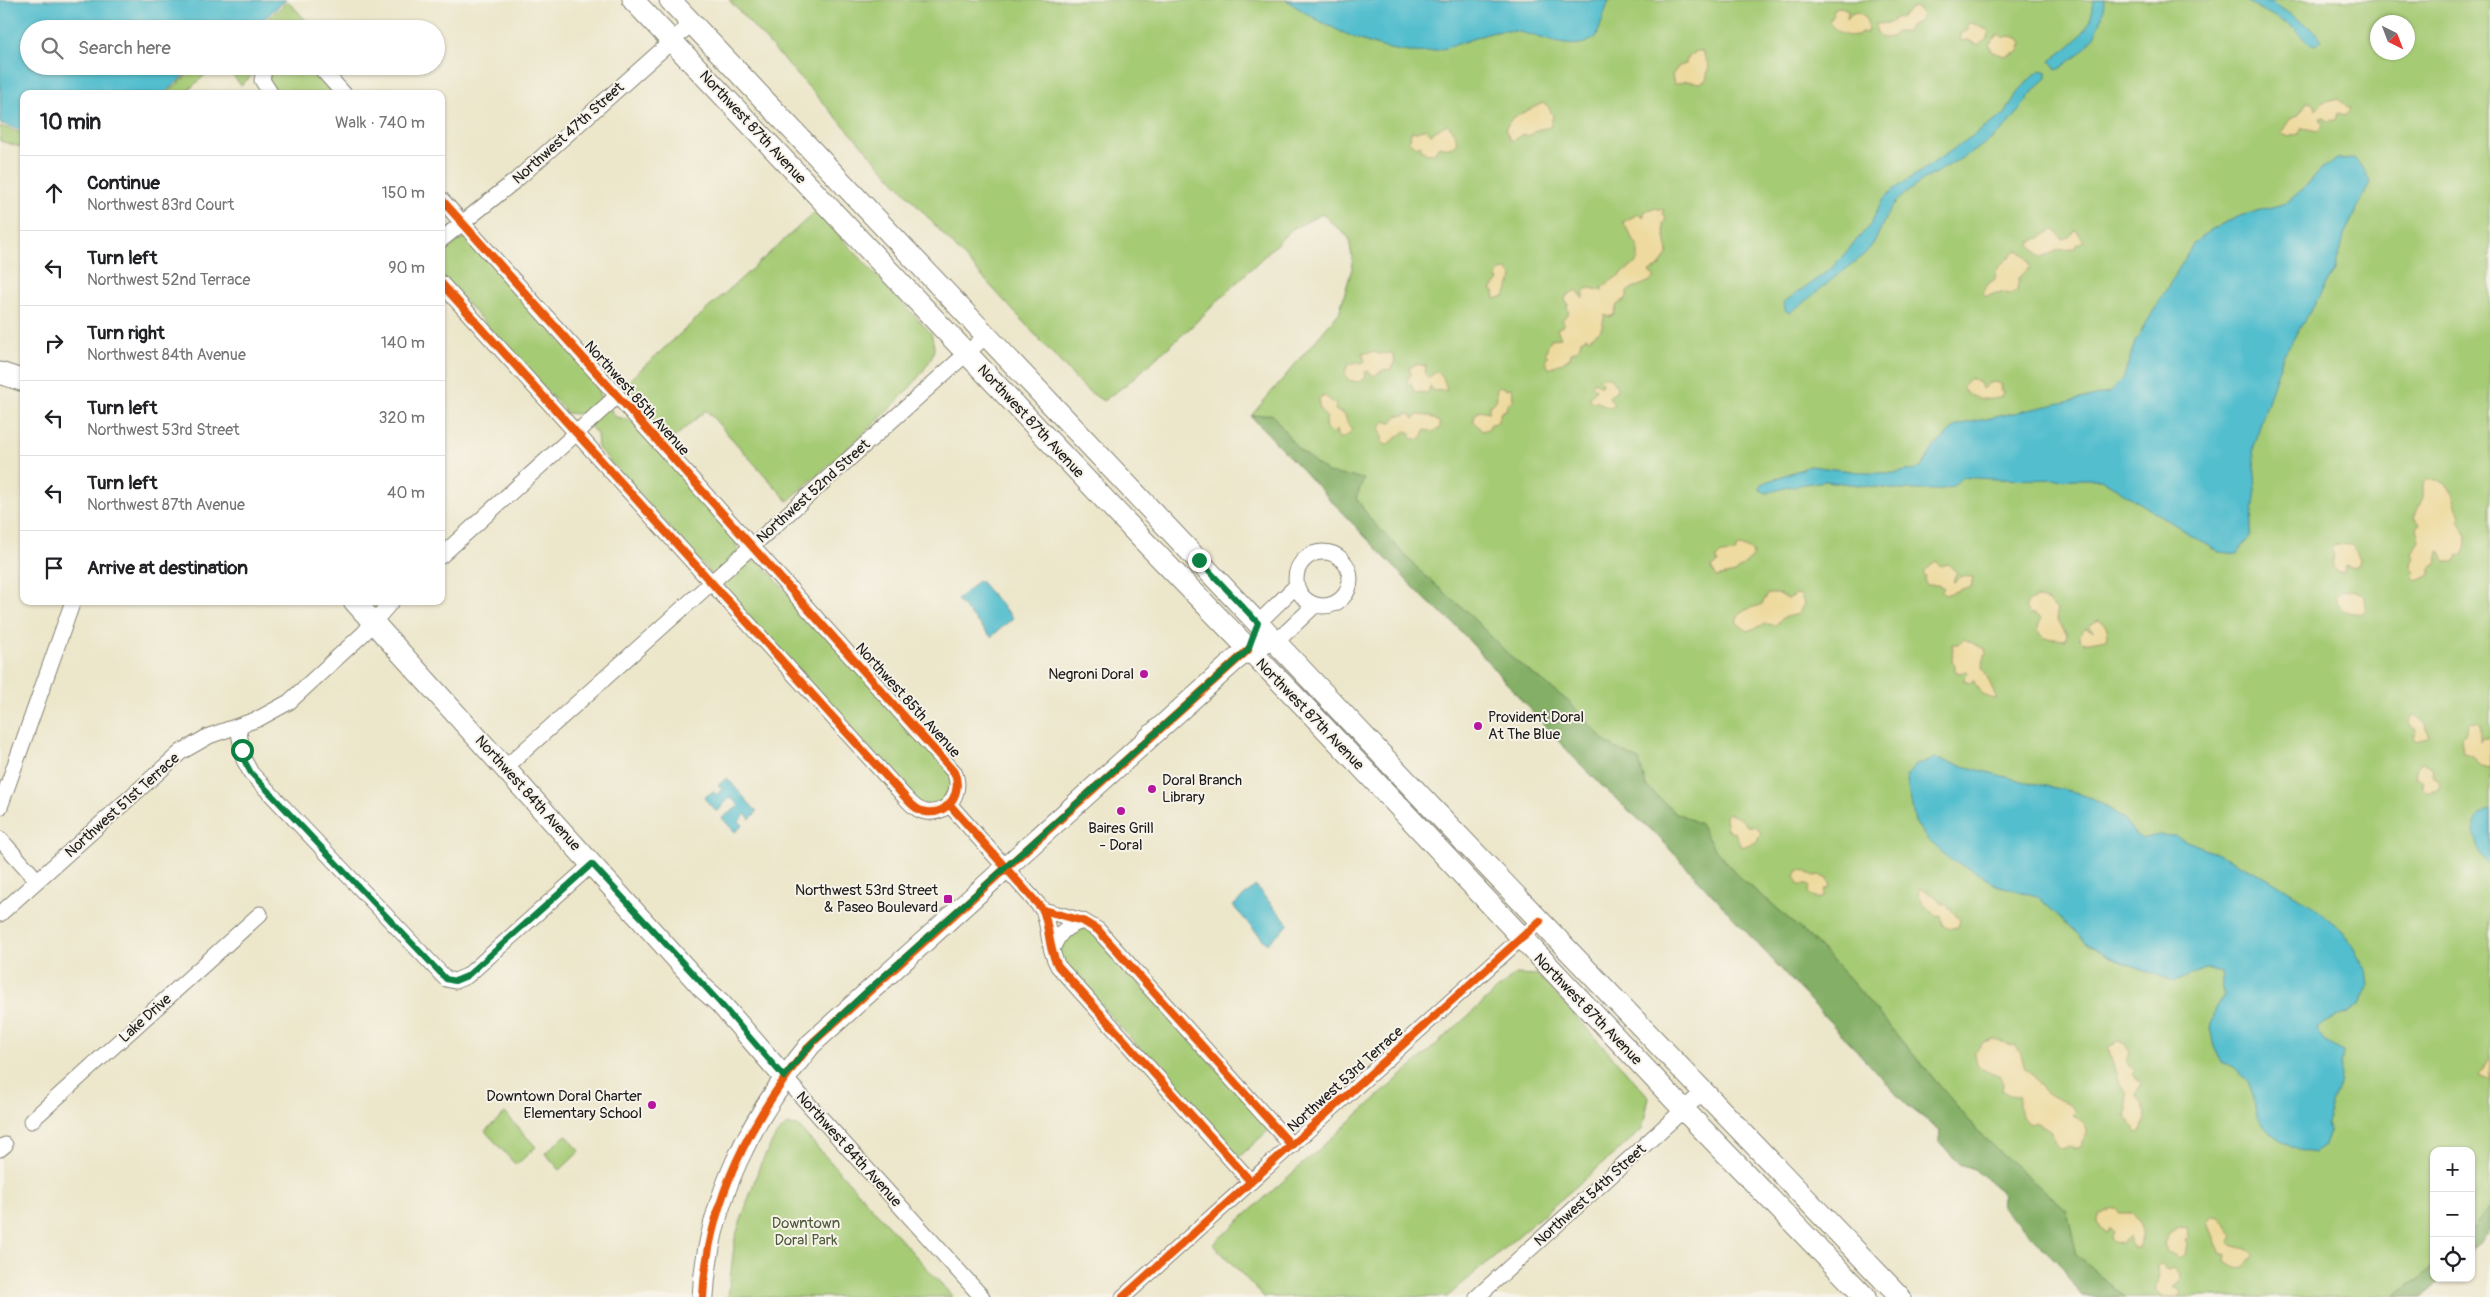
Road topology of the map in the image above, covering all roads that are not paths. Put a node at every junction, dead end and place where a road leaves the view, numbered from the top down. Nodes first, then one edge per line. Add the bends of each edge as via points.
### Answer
1 (633, 0) edge
2 (670, 0) edge
3 (692, 23) junction
4 (672, 41) junction
5 (263, 75) edge
6 (328, 75) edge
7 (268, 90) edge
8 (341, 90) edge
9 (445, 204) edge
10 (463, 224) junction
11 (445, 237) edge
12 (445, 287) edge
13 (987, 335) junction
14 (967, 353) junction
15 (0, 373) edge
16 (20, 380) edge
17 (616, 397) junction
18 (577, 433) junction
19 (751, 546) junction
20 (445, 552) edge
21 (711, 582) junction
22 (1296, 586) junction
23 (72, 605) edge
24 (358, 605) edge
25 (388, 605) edge
26 (1315, 606) junction
27 (373, 622) junction
28 (1258, 623) junction
29 (1276, 642) junction
30 (1248, 650) junction
31 (238, 727) junction
32 (506, 767) junction
33 (949, 804) junction
34 (0, 807) edge
35 (0, 839) edge
36 (592, 864) junction
37 (1005, 868) junction
38 (37, 880) junction
39 (1044, 910) junction
40 (0, 914) edge
41 (260, 914) dead end
42 (1083, 921) junction
43 (1540, 921) junction
44 (1521, 939) junction
45 (1052, 950) junction
46 (784, 1077) junction
47 (1703, 1092) junction
48 (1684, 1110) junction
49 (31, 1121) dead end
50 (1292, 1146) junction
51 (1251, 1182) junction
52 (703, 1297) edge
53 (982, 1297) edge
54 (1124, 1297) edge
55 (1477, 1297) edge
56 (1865, 1297) edge
57 (1900, 1297) edge

1 - 4 main road, Northwest 87th Avenue
2 - 3 main road, Northwest 87th Avenue
3 - 4 street, Northwest 47th Street
3 - 13 main road, Northwest 87th Avenue
4 - 10 street, Northwest 47th Street
4 - 14 main road, Northwest 87th Avenue
5 - 7 street via 262,80
6 - 8 street
9 - 10 street, Northwest 85th Avenue
10 - 11 street, Northwest 47th Street
10 - 17 street, Northwest 85th Avenue
12 - 18 street
13 - 14 street, Northwest 52nd Street
13 - 28 main road, Northwest 87th Avenue
14 - 19 street, Northwest 52nd Street
14 - 30 main road, Northwest 87th Avenue
15 - 16 main road
17 - 18 street
17 - 19 street, Northwest 85th Avenue
18 - 20 street
18 - 21 street
19 - 21 street, Northwest 52nd Street
19 - 33 street, Northwest 85th Avenue via 954,772 958,788
21 - 32 street, Northwest 52nd Street
21 - 33 street via 914,807 935,812
22 - 26 street via 1300,594
22 - 26 street via 1298,569 1309,556 1326,552 1343,562 1350,579 1345,595 1334,604
22 - 28 street
23 - 34 street
24 - 27 main road, Northwest 84th Avenue
25 - 27 street, Northwest 51st Terrace
26 - 29 street
27 - 31 street, Northwest 51st Terrace via 289,702 258,720
27 - 32 main road, Northwest 84th Avenue
28 - 29 main road, Northwest 87th Avenue
28 - 30 main road
29 - 30 main road
29 - 43 main road, Northwest 87th Avenue
30 - 37 main road
30 - 44 main road, Northwest 87th Avenue
31 - 36 street via 244,760 251,773 446,979 455,981 467,976
31 - 38 street, Northwest 51st Terrace via 208,736 181,752
32 - 36 main road, Northwest 84th Avenue
33 - 37 street
35 - 38 street
36 - 46 main road, Northwest 84th Avenue
37 - 39 street
37 - 46 main road via 811,1044
38 - 40 street, Northwest 51st Terrace
39 - 42 street
39 - 45 street
41 - 49 street, Lake Drive
42 - 45 street via 1065,929
42 - 50 street via 1098,930
43 - 44 street, Northwest 53rd Terrace
43 - 47 main road, Northwest 87th Avenue
44 - 48 main road, Northwest 87th Avenue
44 - 50 street, Northwest 53rd Terrace
45 - 51 street via 1058,966
46 - 52 main road via 749,1132 726,1184 711,1235
46 - 53 street, Northwest 84th Avenue
47 - 48 street, Northwest 54th Street
47 - 57 main road, Northwest 87th Avenue
48 - 55 street, Northwest 54th Street
48 - 56 main road, Northwest 87th Avenue
50 - 51 street, Northwest 53rd Terrace
51 - 54 street, Northwest 53rd Terrace

